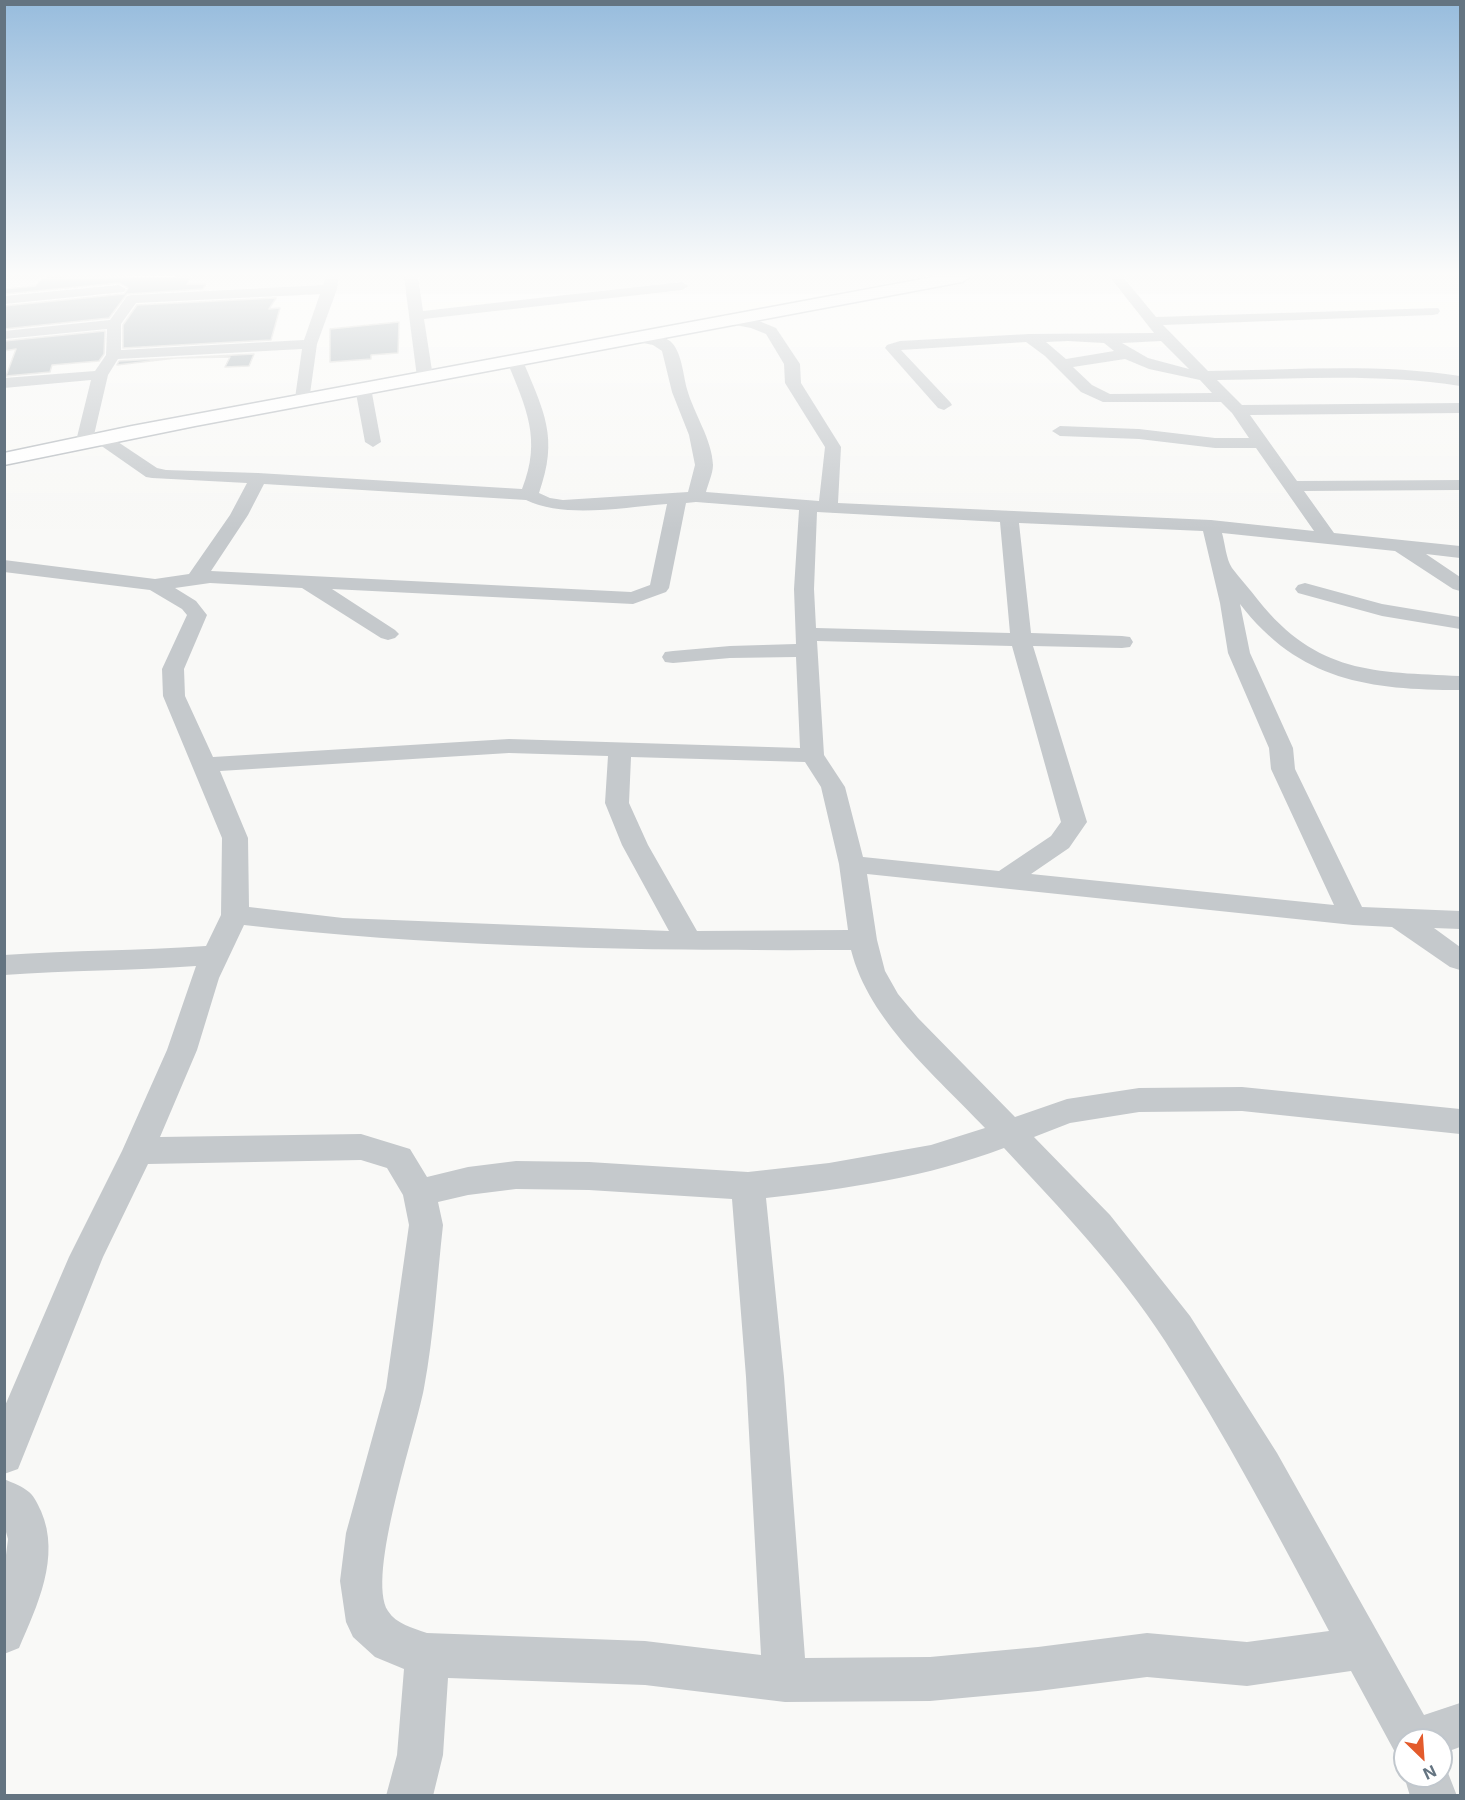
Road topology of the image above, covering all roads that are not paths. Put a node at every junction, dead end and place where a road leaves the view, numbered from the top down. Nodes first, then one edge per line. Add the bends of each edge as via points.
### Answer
1 (108, 361) edge
2 (308, 361) edge
3 (423, 361) edge
4 (515, 361) joint
5 (672, 361) edge
6 (790, 361) edge
7 (904, 361) edge
8 (1060, 361) edge
9 (1082, 361) edge
10 (1138, 361) edge
11 (1191, 361) edge
12 (1063, 364) junction
13 (100, 375) junction
14 (1207, 376) junction
15 (425, 377) junction
16 (1461, 381) edge
17 (4, 383) edge
18 (363, 388) junction
19 (1227, 397) junction
20 (303, 398) junction
21 (944, 405) dead end
22 (1461, 408) edge
23 (1238, 410) junction
24 (1060, 431) dead end
25 (92, 440) junction
26 (373, 442) dead end
27 (1262, 442) junction
28 (4, 459) edge
29 (258, 478) junction
30 (1461, 485) edge
31 (1290, 486) junction
32 (529, 495) junction
33 (687, 497) junction
34 (818, 507) junction
35 (1009, 515) junction
36 (1211, 526) junction
37 (1328, 538) junction
38 (1399, 546) junction
39 (1461, 552) edge
40 (4, 566) edge
41 (1222, 569) junction
42 (196, 579) junction
43 (308, 582) junction
44 (155, 585) junction
45 (1461, 585) edge
46 (1305, 589) dead end
47 (1461, 623) edge
48 (388, 634) dead end
49 (1021, 641) junction
50 (806, 642) junction
51 (1122, 642) dead end
52 (673, 657) dead end
53 (1461, 684) edge
54 (620, 747) junction
55 (812, 755) junction
56 (205, 765) junction
57 (852, 864) junction
58 (1004, 880) junction
59 (235, 915) junction
60 (1353, 916) junction
61 (1399, 918) junction
62 (1461, 920) edge
63 (863, 940) junction
64 (689, 941) junction
65 (217, 955) junction
66 (1461, 960) edge
67 (4, 965) edge
68 (1461, 1121) edge
69 (1009, 1132) junction
70 (138, 1151) junction
71 (748, 1186) junction
72 (420, 1193) junction
73 (4, 1455) edge
74 (4, 1499) edge
75 (4, 1633) edge
76 (1362, 1648) junction
77 (428, 1655) junction
78 (786, 1680) junction
79 (1408, 1728) edge
80 (409, 1796) edge

1 - 13 street
2 - 20 street
3 - 15 street
4 - 15 street
4 - 32 street via 542,439 539,471
5 - 33 street via 704,465
6 - 34 street via 793,383 833,447
7 - 21 street
8 - 12 street
9 - 12 street
10 - 14 street via 1172,372
11 - 14 street
12 - 19 street via 1089,393 1109,399
13 - 17 street
13 - 25 street
14 - 16 street via 1419,375
14 - 19 street
15 - 18 street
18 - 20 street
18 - 26 street
19 - 23 street
20 - 25 street
22 - 23 street
23 - 27 street
24 - 27 street via 1140,434 1214,444
25 - 28 street
25 - 29 street via 152,472
27 - 31 street
29 - 32 street
29 - 42 street via 239,515
30 - 31 street
31 - 37 street
32 - 33 street via 562,505
33 - 34 street
33 - 43 street via 659,588 633,598
34 - 35 street
34 - 50 street via 804,589
35 - 36 street
35 - 49 street
36 - 37 street
36 - 41 street
37 - 38 street
38 - 39 street
38 - 45 street
40 - 44 street
41 - 53 street via 1266,622 1321,663 1388,681
41 - 60 street via 1239,653 1281,748 1283,770
42 - 43 street
42 - 44 street
43 - 48 street
44 - 56 street via 189,605 197,615 173,669 174,696
46 - 47 street via 1364,607
49 - 50 street
49 - 51 street
49 - 58 street via 1074,822 1060,842
50 - 52 street
50 - 55 street
54 - 55 street
54 - 56 street via 509,746
54 - 64 street via 617,803 635,845
55 - 57 street via 833,787
56 - 59 street via 235,838
57 - 58 street
57 - 63 street
58 - 60 street
59 - 64 street via 343,927
59 - 65 street
60 - 61 street
61 - 62 street
61 - 66 street
63 - 64 street
63 - 69 street via 871,971 886,1001
65 - 67 street
65 - 70 street via 205,978 182,1050
68 - 69 street via 1242,1099 1139,1100 1067,1112
69 - 71 street via 931,1158 830,1177
69 - 76 street via 1098,1225 1177,1328 1263,1467
70 - 72 street via 361,1147 398,1158
70 - 73 street via 86,1257
71 - 72 street via 516,1175
71 - 78 street
72 - 77 street via 426,1225 405,1388 367,1533 361,1581 368,1622 390,1642
74 - 75 street via 19,1510 29,1535 22,1592
76 - 78 street via 1247,1664 1148,1654 930,1679
76 - 79 street
77 - 78 street via 645,1663
77 - 80 street via 420,1755

